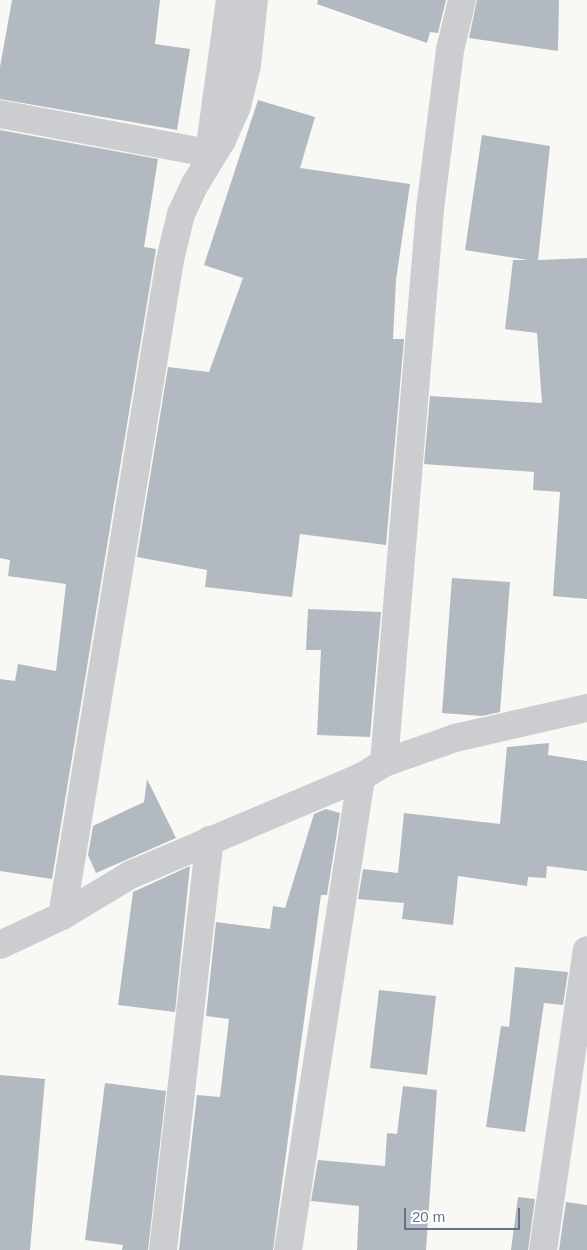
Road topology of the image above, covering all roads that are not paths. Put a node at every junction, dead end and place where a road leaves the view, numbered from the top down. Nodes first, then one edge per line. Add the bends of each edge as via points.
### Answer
1 (230, 0) edge
2 (254, 0) edge
3 (462, 0) edge
4 (0, 114) edge
5 (587, 708) edge
6 (384, 763) junction
7 (361, 777) junction
8 (210, 840) junction
9 (62, 916) junction
10 (0, 945) edge
11 (587, 950) edge
12 (163, 1250) edge
13 (288, 1250) edge
14 (543, 1250) edge

1 - 4 street via 209,153
2 - 9 street via 247,66 236,106 222,140 181,214 170,260
3 - 6 street via 450,50 430,209
5 - 6 street via 455,738
6 - 7 street
7 - 8 street
7 - 13 street
8 - 9 street via 130,874
8 - 12 street
9 - 10 street
11 - 14 street

